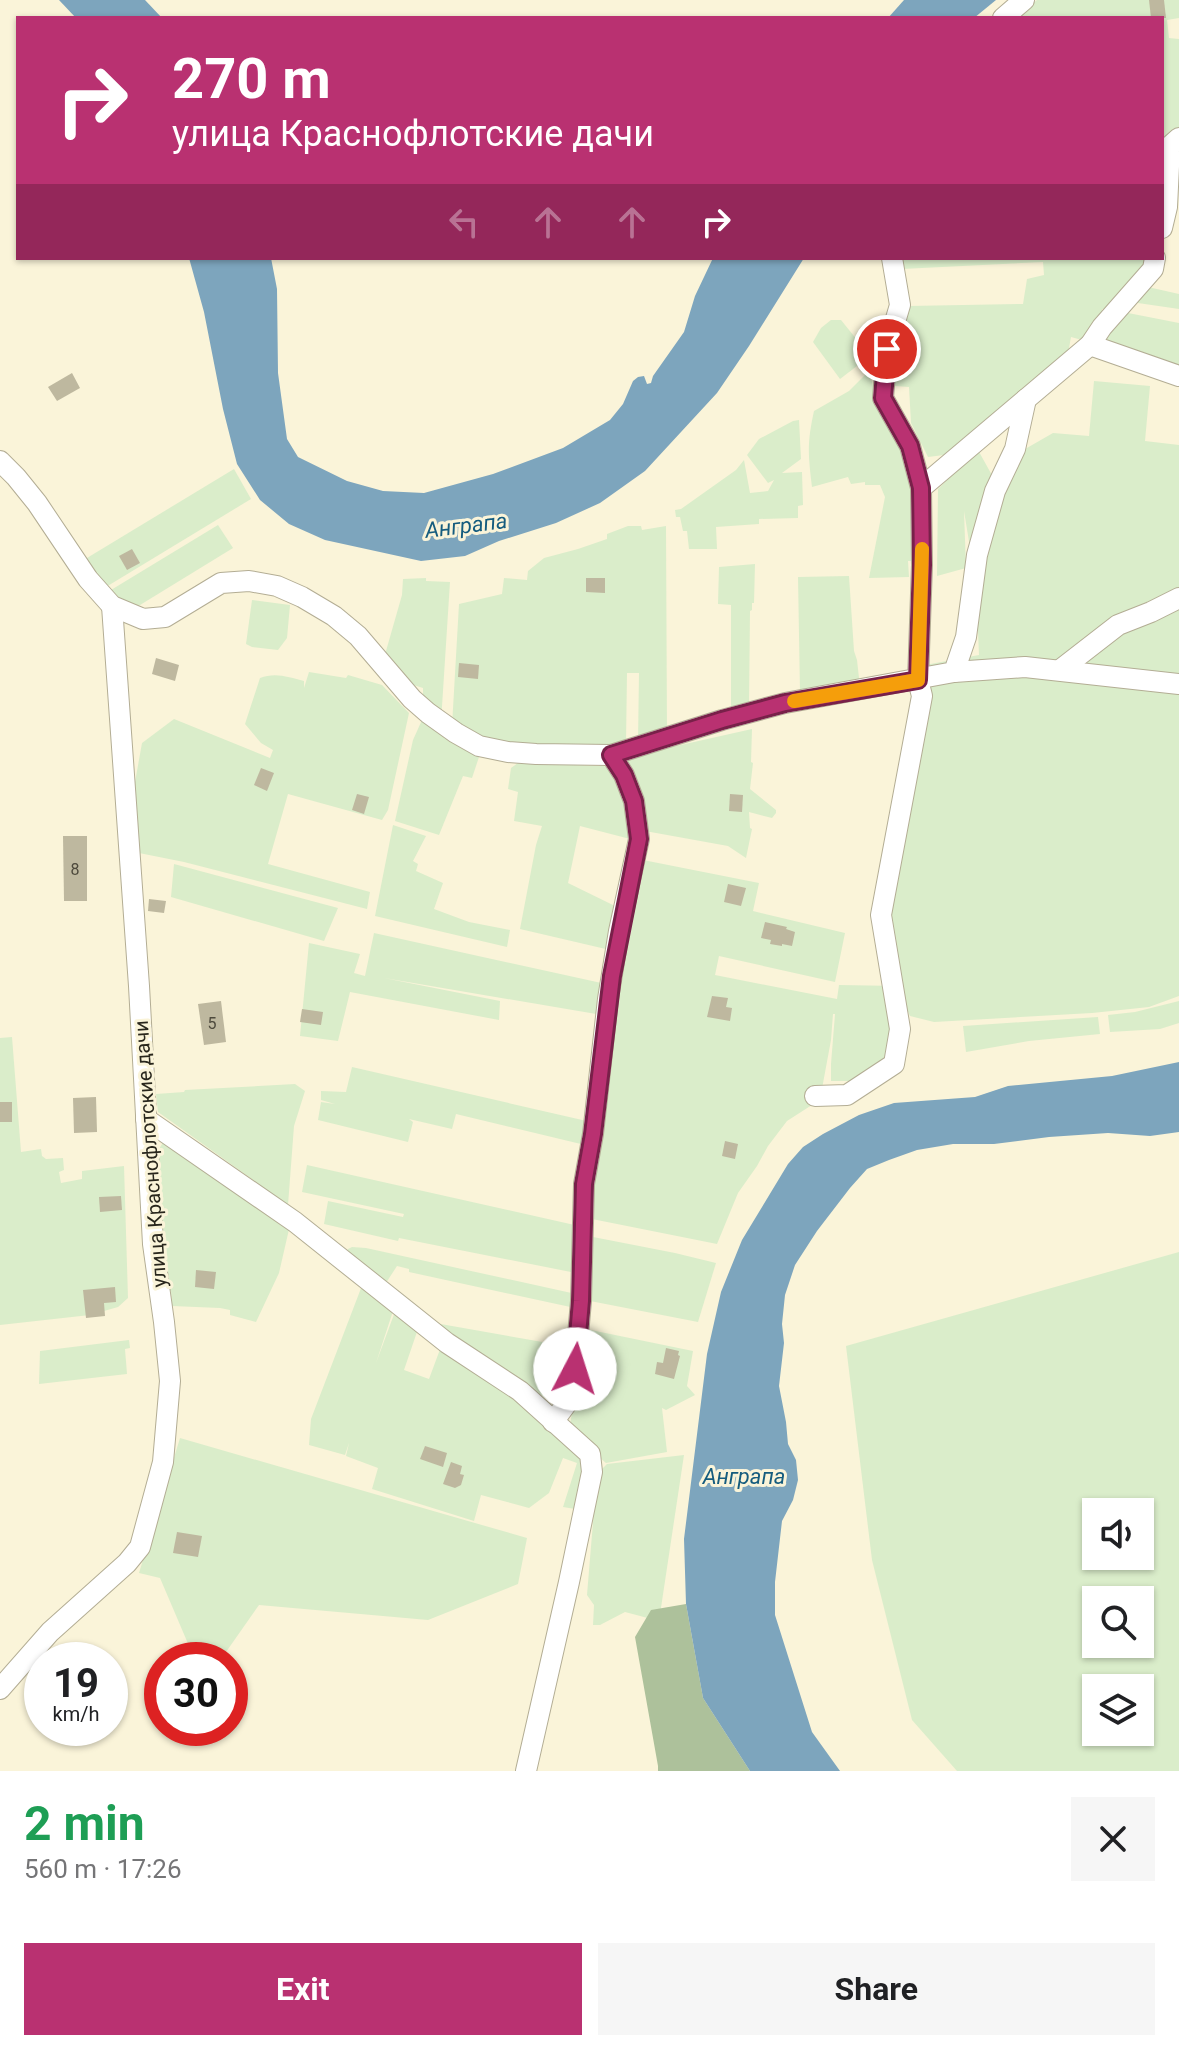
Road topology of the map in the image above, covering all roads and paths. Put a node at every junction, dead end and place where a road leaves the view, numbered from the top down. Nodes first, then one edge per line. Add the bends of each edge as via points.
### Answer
1 (1024, 0) edge
2 (1005, 16) edge
3 (1179, 138) edge
4 (1164, 220) edge
5 (892, 260) edge
6 (1155, 260) edge
7 (1090, 345) junction
8 (1179, 376) edge
9 (1026, 399) junction
10 (0, 461) edge
11 (921, 488) junction
12 (1179, 598) edge
13 (112, 606) junction
14 (1060, 670) junction
15 (954, 672) junction
16 (918, 680) junction
17 (1179, 684) edge
18 (611, 755) junction
19 (815, 1096) dead end
20 (146, 1119) junction
21 (553, 1422) junction
22 (0, 1689) edge
23 (526, 1771) edge

1 - 2 street
3 - 4 street via 1170,146
5 - 11 street via 900,305 887,349 883,398 910,446
6 - 7 street via 1153,269
7 - 8 street
7 - 9 street
9 - 11 street
9 - 15 street via 1015,449 995,491 977,555 966,637
10 - 13 street
11 - 16 street
12 - 14 street via 1118,625
13 - 18 street via 143,619 165,617 221,583 277,586 334,616 358,636 404,692 479,746 536,754
13 - 20 street, улица Краснофлотские дачи
14 - 15 street
14 - 17 street
15 - 16 street
16 - 18 street via 785,703
16 - 19 street via 922,696 881,915 900,1029 894,1064 847,1095
18 - 21 street via 634,801 639,839 608,999 584,1184 575,1369 570,1399
20 - 21 street via 295,1222 447,1343 520,1391
20 - 22 street, улица Краснофлотские дачи via 153,1244 170,1381 163,1462 140,1547 50,1632
21 - 23 street via 590,1454 592,1472

